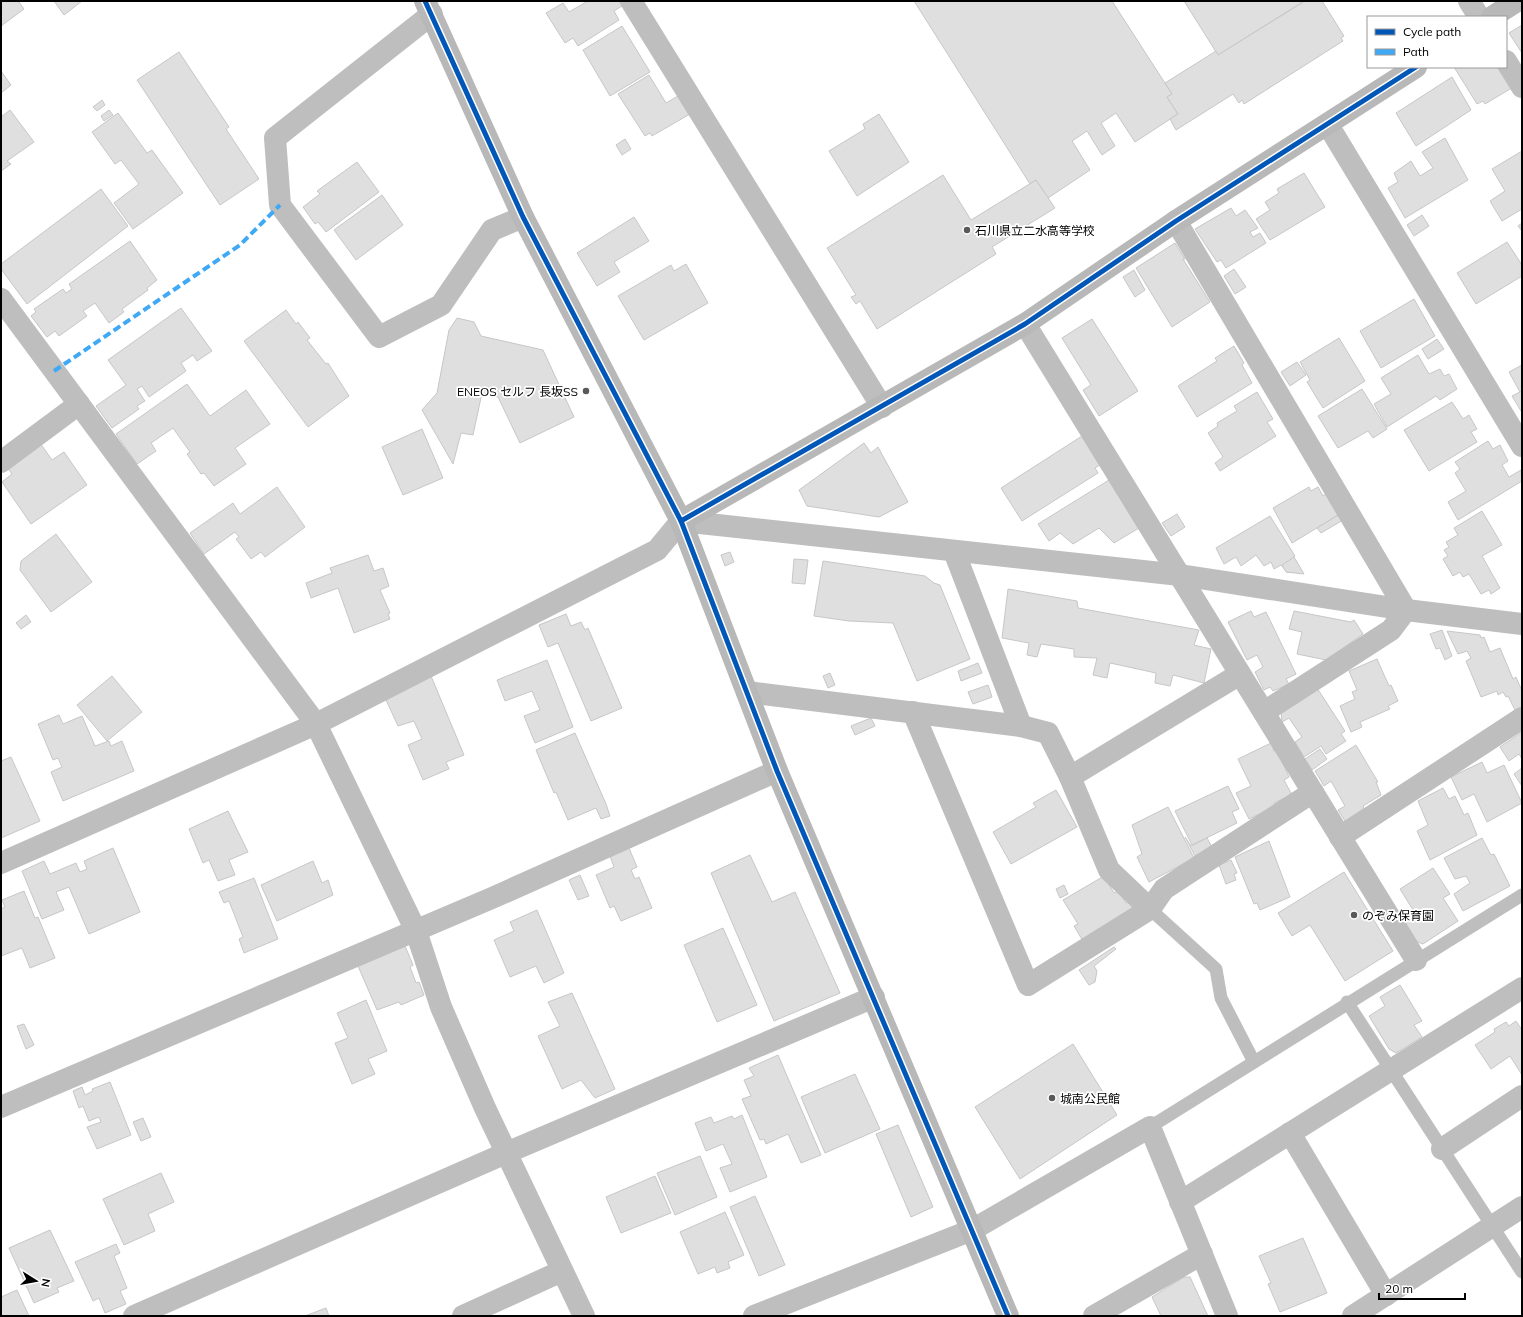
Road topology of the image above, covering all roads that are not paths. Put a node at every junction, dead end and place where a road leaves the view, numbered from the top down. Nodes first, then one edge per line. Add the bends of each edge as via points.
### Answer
1 (631, 1) edge
2 (1469, 1) edge
3 (1517, 1) edge
4 (428, 8) edge
5 (1478, 16) edge
6 (1494, 16) edge
7 (1507, 63) edge
8 (1414, 68) edge
9 (1522, 87) edge
10 (1328, 125) junction
11 (523, 217) junction
12 (1176, 222) junction
13 (1, 299) edge
14 (1025, 324) junction
15 (79, 404) junction
16 (882, 407) junction
17 (1522, 446) edge
18 (1, 462) edge
19 (681, 521) junction
20 (954, 551) junction
21 (1180, 576) junction
22 (1406, 610) junction
23 (1522, 624) edge
24 (1240, 674) junction
25 (747, 692) junction
26 (913, 712) junction
27 (1264, 712) junction
28 (1522, 718) edge
29 (316, 724) junction
30 (1021, 726) junction
31 (777, 771) junction
32 (1070, 777) junction
33 (1313, 792) junction
34 (1340, 837) junction
35 (1, 863) edge
36 (1522, 895) edge
37 (1150, 909) junction
38 (416, 930) junction
39 (1416, 960) junction
40 (1522, 988) edge
41 (874, 997) junction
42 (1347, 1002) junction
43 (1254, 1062) junction
44 (1391, 1070) junction
45 (1522, 1096) edge
46 (1, 1107) edge
47 (1150, 1127) junction
48 (1290, 1133) junction
49 (1442, 1149) junction
50 (506, 1153) junction
51 (1180, 1202) junction
52 (1522, 1207) edge
53 (1493, 1227) junction
54 (972, 1230) junction
55 (1202, 1254) junction
56 (562, 1272) junction
57 (1522, 1272) edge
58 (1386, 1295) junction
59 (134, 1316) edge
60 (463, 1316) edge
61 (584, 1316) edge
62 (754, 1316) edge
63 (1008, 1316) edge
64 (1094, 1316) edge
65 (1226, 1316) edge
66 (1353, 1316) edge

1 - 16 street
2 - 5 street
3 - 6 street
4 - 11 street
4 - 11 street via 275,138 280,205 379,337 441,306 492,230
7 - 9 street
8 - 10 street
10 - 12 street
10 - 17 street
11 - 19 street
12 - 14 street
12 - 22 street
13 - 15 street
14 - 16 street
14 - 21 street
15 - 18 street
15 - 29 street
16 - 19 street
19 - 20 street
19 - 25 street
19 - 29 street via 657,550
20 - 21 street
20 - 30 street
21 - 22 street
21 - 24 street
22 - 23 street
22 - 27 street via 1392,630
24 - 27 street
24 - 32 street
25 - 26 street
25 - 31 street
26 - 30 street
26 - 37 street via 1028,985
27 - 33 street
28 - 34 street
29 - 35 street
29 - 38 street
30 - 32 street via 1048,733
31 - 38 street
31 - 41 street
32 - 37 street via 1109,870
33 - 34 street
33 - 37 street via 1164,889
34 - 39 street
36 - 39 lane
37 - 43 lane via 1216,969 1221,998
38 - 46 street
38 - 50 street via 441,1007
39 - 42 lane
40 - 44 street
41 - 50 street
41 - 54 street
42 - 43 lane
42 - 44 lane
43 - 47 lane
44 - 48 street
44 - 49 lane
45 - 49 street
47 - 51 street
47 - 54 street
48 - 51 street
48 - 58 street
49 - 53 lane
50 - 56 street
50 - 59 street
51 - 55 street
52 - 53 street
53 - 57 lane
53 - 58 street
54 - 62 street
54 - 63 street
55 - 64 street
55 - 65 street
56 - 60 street
56 - 61 street
58 - 66 street

